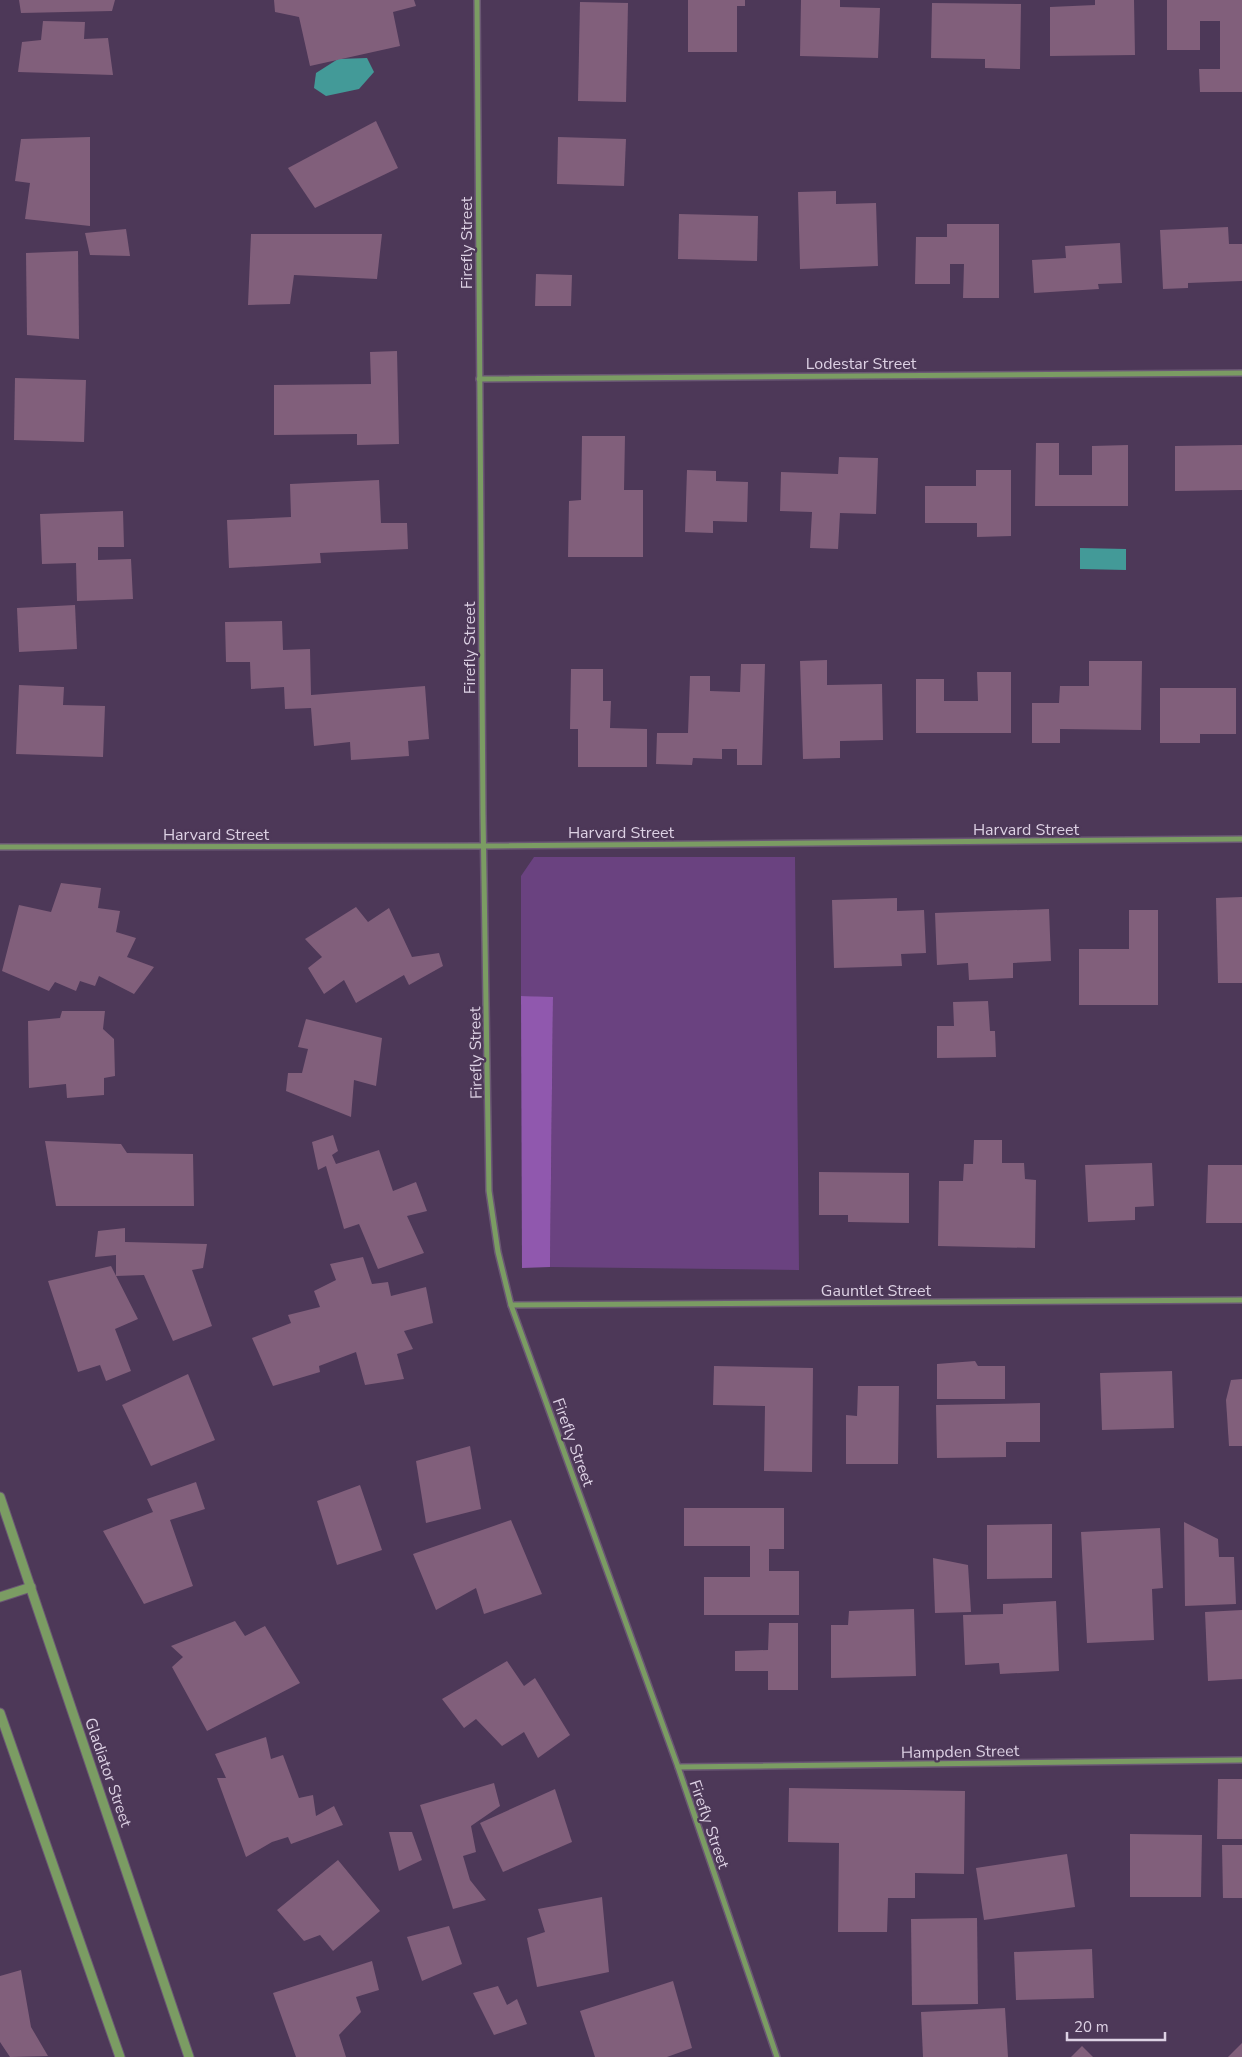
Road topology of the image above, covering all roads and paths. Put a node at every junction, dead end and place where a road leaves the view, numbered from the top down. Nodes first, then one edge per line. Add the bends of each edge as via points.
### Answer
1 (477, 0) edge
2 (1242, 373) edge
3 (479, 379) junction
4 (1242, 839) edge
5 (484, 846) junction
6 (0, 847) edge
7 (1242, 1300) edge
8 (511, 1305) junction
9 (0, 1497) edge
10 (31, 1587) junction
11 (0, 1597) edge
12 (0, 1713) edge
13 (1242, 1760) edge
14 (678, 1767) junction
15 (120, 2057) edge
16 (189, 2057) edge
17 (777, 2057) edge

1 - 3 street, Firefly Street
2 - 3 street, Lodestar Street
3 - 5 street, Firefly Street
4 - 5 street, Harvard Street
5 - 6 street, Harvard Street
5 - 8 street, Firefly Street via 489,1191 498,1252
7 - 8 street, Gauntlet Street
8 - 14 street, Firefly Street
9 - 10 street, Gladiator Street
10 - 11 street
10 - 16 street, Gladiator Street
12 - 15 street
13 - 14 street, Hampden Street
14 - 17 street, Firefly Street

